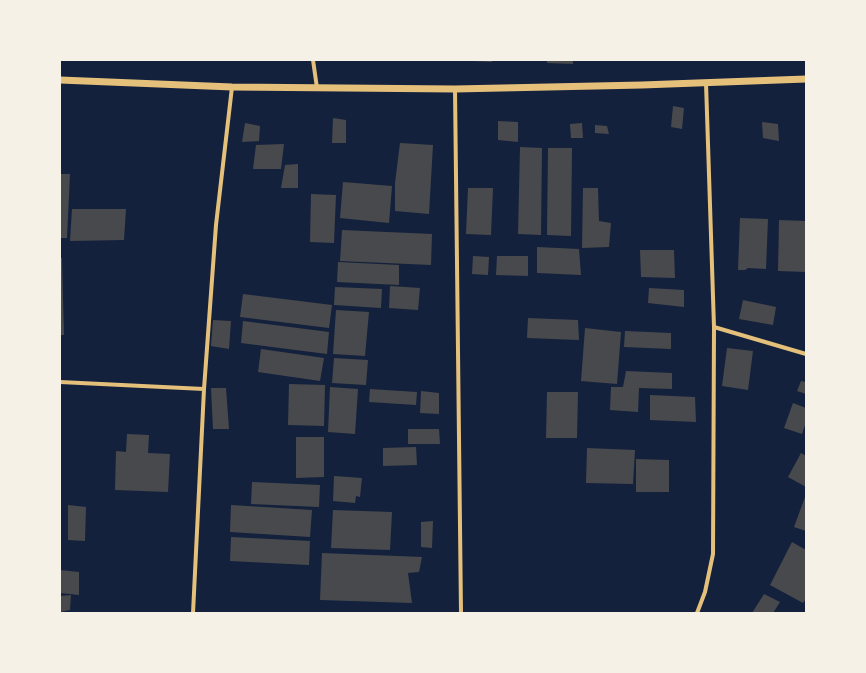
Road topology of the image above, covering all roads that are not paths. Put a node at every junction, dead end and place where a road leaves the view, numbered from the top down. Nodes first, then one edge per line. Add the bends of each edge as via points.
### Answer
1 (313, 60) edge
2 (806, 79) edge
3 (60, 80) edge
4 (706, 83) junction
5 (232, 87) junction
6 (317, 88) junction
7 (456, 89) junction
8 (714, 328) junction
9 (806, 354) edge
10 (60, 382) edge
11 (204, 389) junction
12 (193, 613) edge
13 (461, 613) edge
14 (697, 613) edge

1 - 6 street
2 - 4 street
3 - 5 street
4 - 7 street
4 - 8 street
5 - 6 street
5 - 11 street via 216,225
6 - 7 street
7 - 13 street
8 - 9 street
8 - 14 street via 713,554 705,592
10 - 11 street
11 - 12 street

